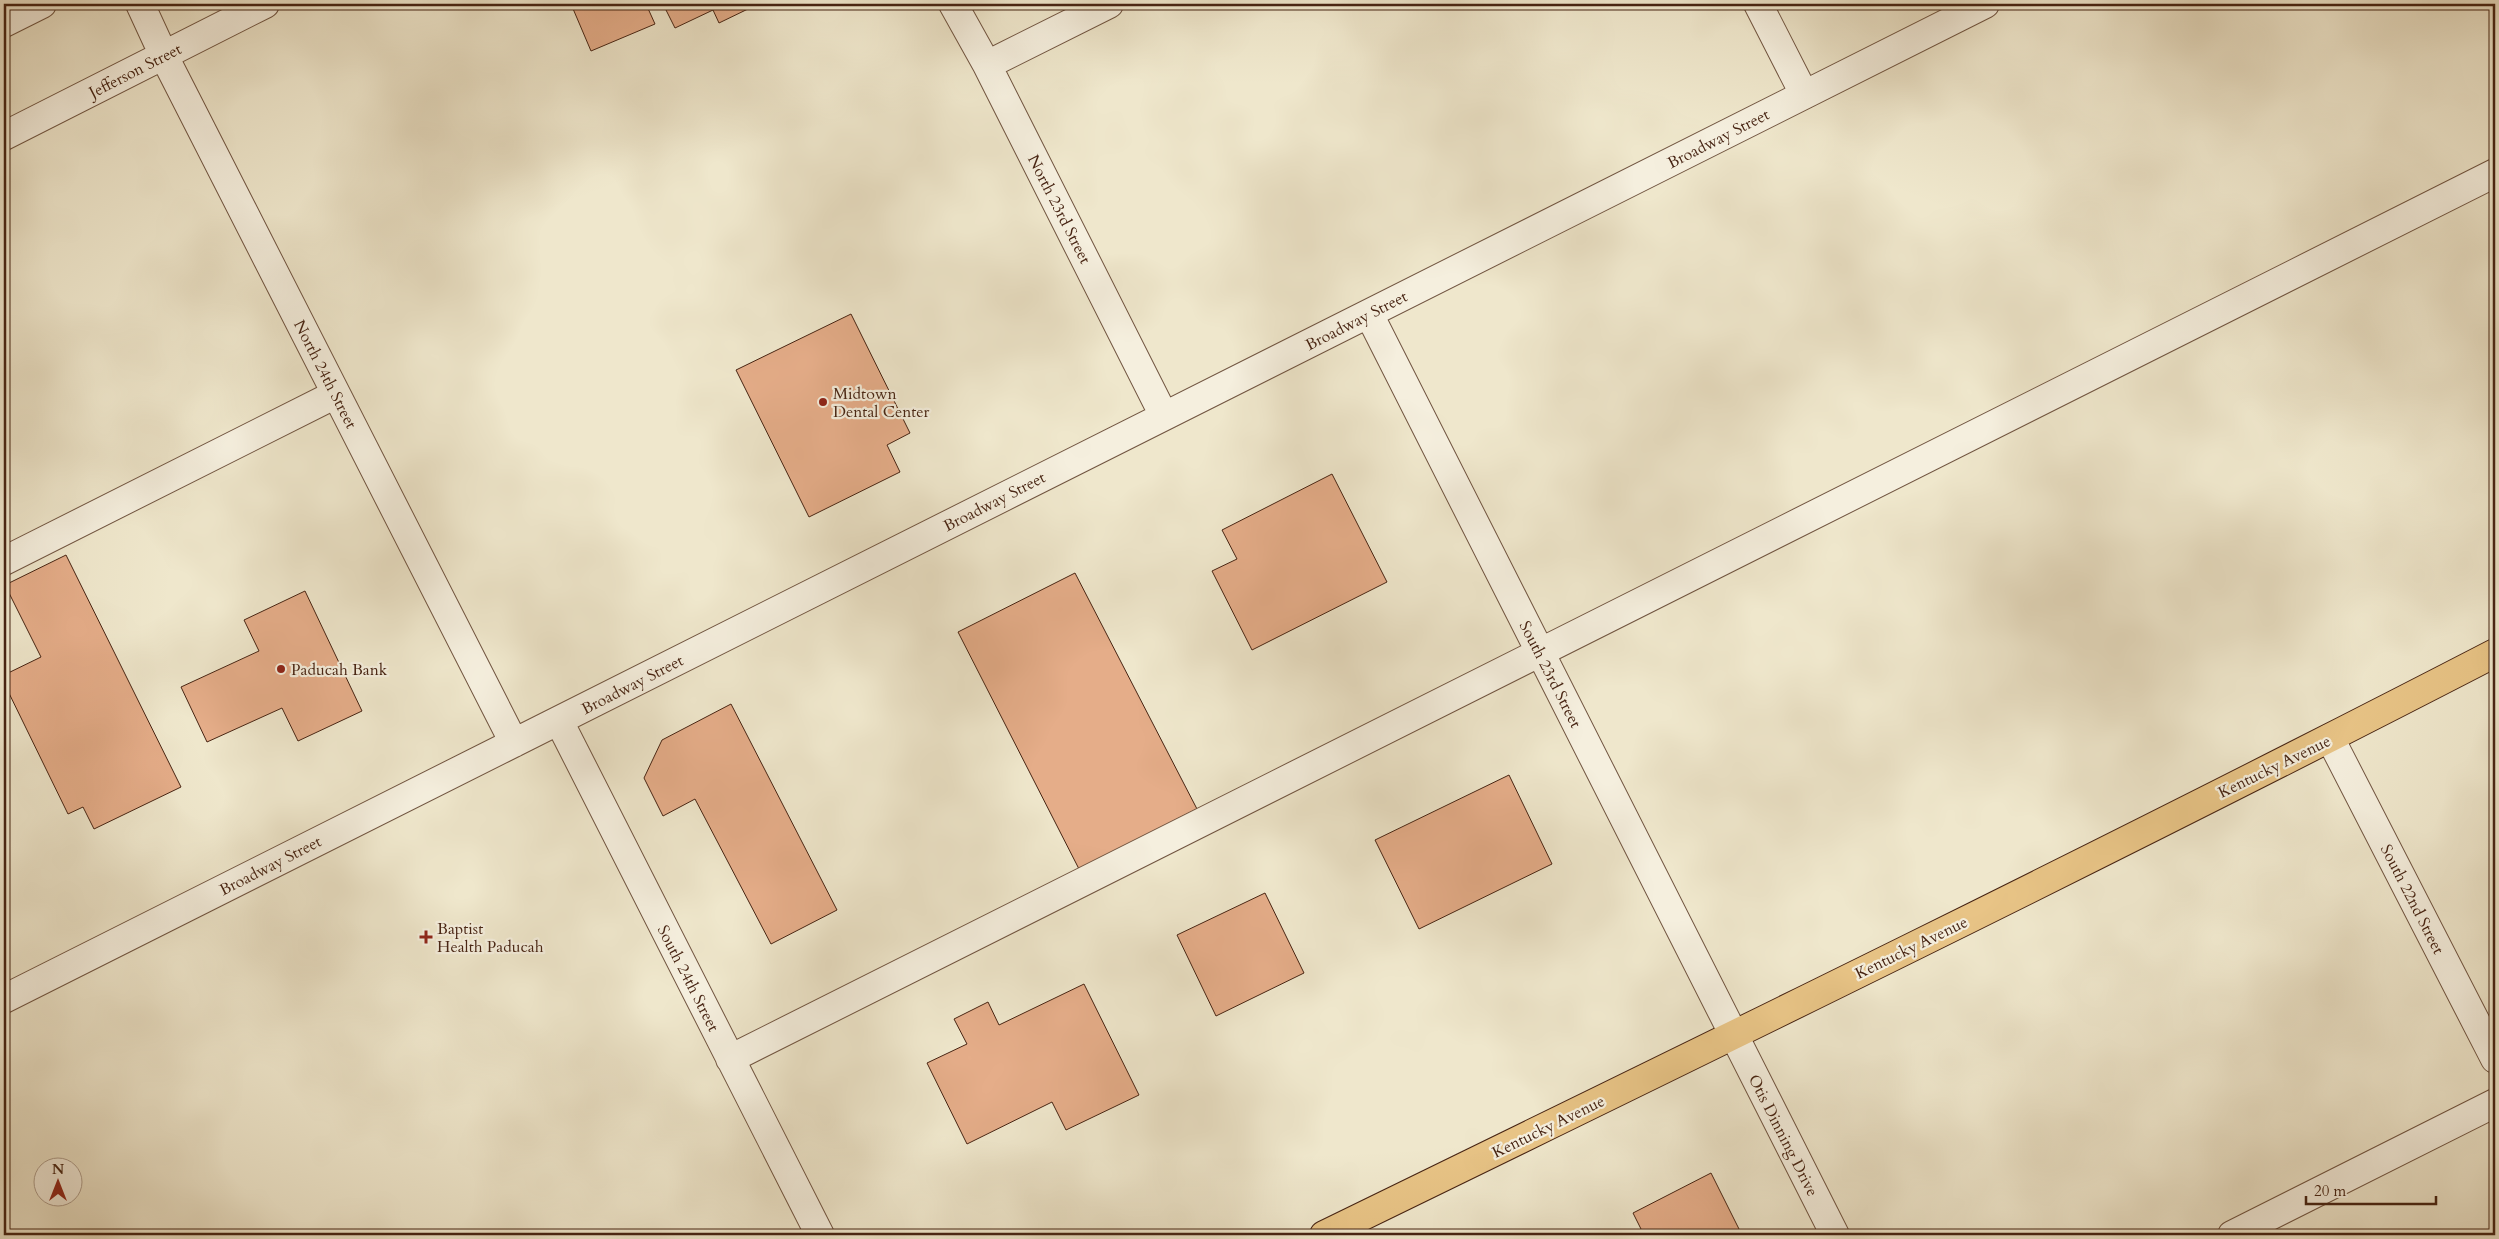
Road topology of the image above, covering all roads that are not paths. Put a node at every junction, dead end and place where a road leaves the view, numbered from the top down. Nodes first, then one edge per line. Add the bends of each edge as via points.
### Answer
1 (42, 4) edge
2 (140, 4) edge
3 (265, 4) edge
4 (953, 4) edge
5 (1109, 4) edge
6 (1758, 4) edge
7 (1985, 4) edge
8 (4, 23) edge
9 (164, 56) junction
10 (987, 65) junction
11 (1804, 94) junction
12 (4, 136) edge
13 (2495, 173) edge
14 (1369, 314) junction
15 (336, 394) junction
16 (1164, 416) junction
17 (4, 561) edge
18 (1540, 652) junction
19 (2495, 653) edge
20 (558, 721) junction
21 (2330, 738) junction
22 (514, 743) junction
23 (4, 999) edge
24 (1733, 1035) junction
25 (730, 1059) junction
26 (2495, 1059) edge
27 (2495, 1103) edge
28 (820, 1235) edge
29 (1324, 1235) edge
30 (1835, 1235) edge
31 (2232, 1235) edge

1 - 8 street
2 - 9 street, North 24th Street
3 - 9 street, Jefferson Street
4 - 10 street, North 23rd Street
5 - 10 street
6 - 11 street
7 - 11 street, Broadway Street
9 - 12 street, Jefferson Street
9 - 15 street, North 24th Street
10 - 16 street, North 23rd Street
11 - 14 street, Broadway Street
13 - 18 street
14 - 16 street, Broadway Street
14 - 18 street, South 23rd Street
15 - 17 street
15 - 22 street, North 24th Street
16 - 20 street, Broadway Street
18 - 24 street, South 23rd Street
18 - 25 street
19 - 21 main road, Kentucky Avenue
20 - 22 street, Broadway Street
20 - 25 street, South 24th Street
21 - 24 main road, Kentucky Avenue
21 - 26 street, South 22nd Street
22 - 23 street, Broadway Street
24 - 29 main road, Kentucky Avenue
24 - 30 street, Otis Dinning Drive
25 - 28 street, South 24th Street
27 - 31 street

